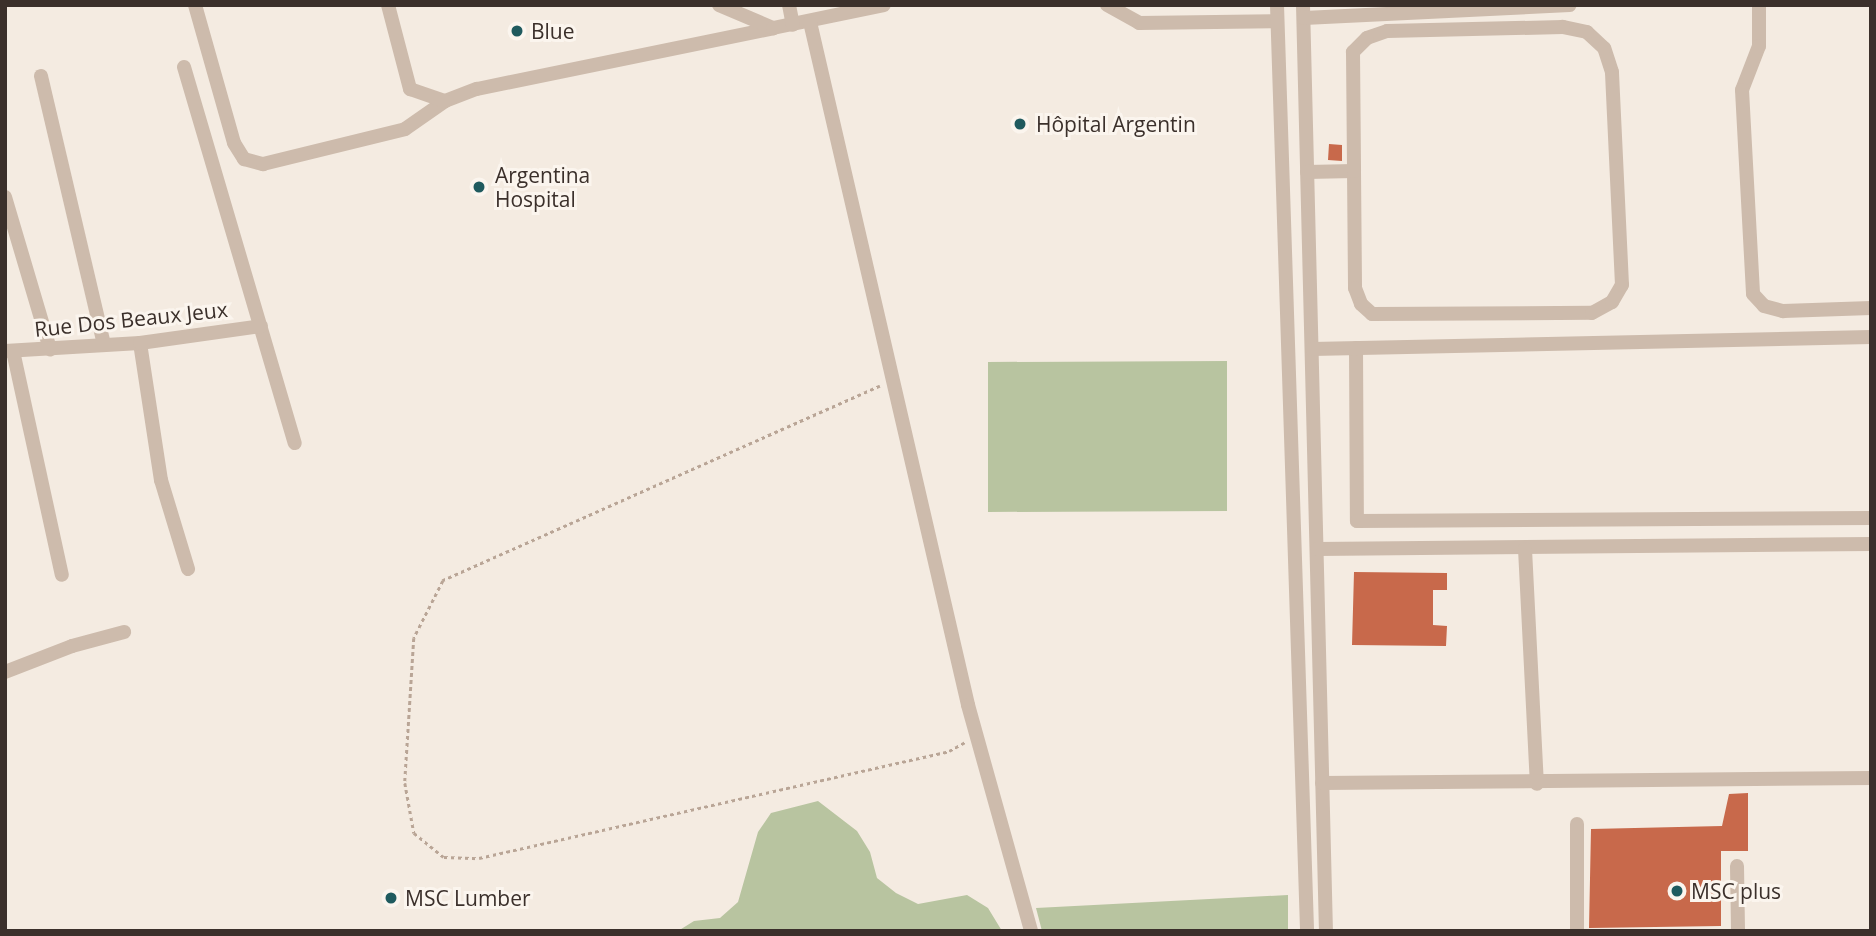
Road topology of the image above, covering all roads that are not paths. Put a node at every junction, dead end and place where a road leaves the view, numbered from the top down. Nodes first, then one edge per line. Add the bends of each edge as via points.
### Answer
1 (195, 5) edge
2 (388, 5) edge
3 (719, 5) edge
4 (789, 5) edge
5 (884, 5) edge
6 (1107, 5) edge
7 (1277, 5) edge
8 (1570, 5) edge
9 (1759, 5) edge
10 (1303, 12) edge
11 (1277, 21) junction
12 (810, 22) junction
13 (793, 24) junction
14 (773, 28) junction
15 (184, 67) dead end
16 (41, 76) dead end
17 (445, 100) junction
18 (1354, 171) junction
19 (1307, 172) junction
20 (5, 197) edge
21 (1871, 308) edge
22 (261, 327) junction
23 (1871, 337) edge
24 (140, 343) junction
25 (104, 345) junction
26 (1356, 348) junction
27 (50, 349) junction
28 (1312, 349) junction
29 (9, 351) edge
30 (295, 443) dead end
31 (1871, 518) edge
32 (1871, 544) edge
33 (1317, 549) junction
34 (1525, 549) junction
35 (188, 569) dead end
36 (62, 575) dead end
37 (124, 632) dead end
38 (5, 672) edge
39 (1871, 778) edge
40 (1322, 783) junction
41 (1537, 784) junction
42 (1577, 824) dead end
43 (1737, 866) dead end
44 (1031, 931) edge
45 (1307, 931) edge
46 (1325, 931) edge
47 (1577, 931) edge
48 (1738, 931) edge

1 - 17 street via 234,143 244,159 264,164 405,129
2 - 17 street via 410,89
3 - 14 street
4 - 13 street
5 - 12 street
6 - 11 street via 1139,23
7 - 11 street
8 - 10 street
9 - 21 street via 1759,46 1742,90 1753,294 1764,306 1783,311
10 - 19 street
11 - 45 street
12 - 13 street
12 - 44 street via 976,736
13 - 14 street
14 - 17 street via 477,89
15 - 22 street
16 - 25 street
18 - 18 street via 1355,288 1360,304 1372,314 1592,313 1612,302 1622,285 1612,72 1604,48 1587,32 1563,27 1387,31 1367,38 1353,52
18 - 19 street
19 - 28 street
20 - 27 street
22 - 24 street, Rue Dos Beaux Jeux
22 - 30 street
23 - 26 street
24 - 25 street, Rue Dos Beaux Jeux
24 - 35 street via 161,480
25 - 27 street, Rue Dos Beaux Jeux
26 - 28 street
26 - 31 street via 1357,521
27 - 29 street, Rue Dos Beaux Jeux
28 - 33 street
29 - 36 street
32 - 34 street
33 - 34 street
33 - 40 street
34 - 41 street
37 - 38 street
39 - 41 street
40 - 41 street
40 - 46 street
42 - 47 street
43 - 48 street

